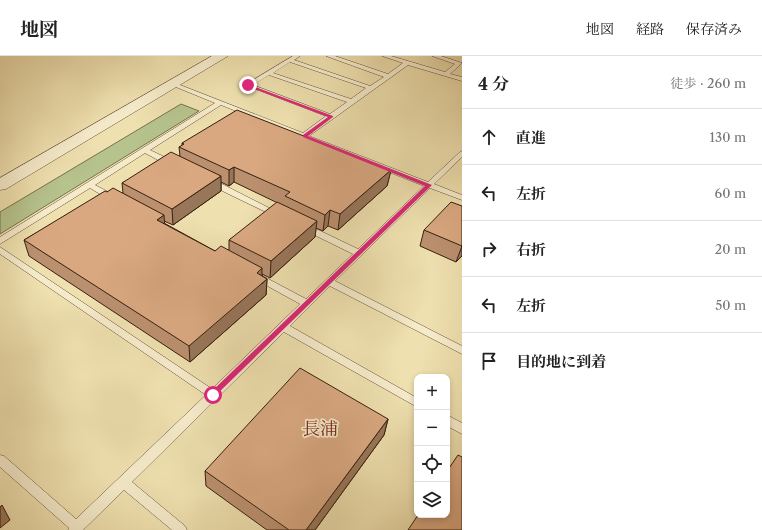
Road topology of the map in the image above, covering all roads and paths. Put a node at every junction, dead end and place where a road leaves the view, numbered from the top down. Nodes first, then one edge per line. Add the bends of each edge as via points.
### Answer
1 (221, 56) edge
2 (297, 56) edge
3 (329, 56) edge
4 (385, 56) edge
5 (435, 56) edge
6 (290, 60) junction
7 (407, 62) junction
8 (268, 73) junction
9 (446, 74) junction
10 (388, 76) junction
11 (462, 79) edge
12 (173, 84) junction
13 (371, 88) junction
14 (352, 102) junction
15 (220, 103) junction
16 (331, 116) junction
17 (304, 136) junction
18 (145, 150) junction
19 (462, 153) edge
20 (180, 168) edge
21 (202, 178) edge
22 (0, 185) edge
23 (90, 185) junction
24 (429, 185) junction
25 (462, 198) edge
26 (118, 200) edge
27 (0, 242) edge
28 (0, 250) edge
29 (358, 253) junction
30 (251, 273) edge
31 (329, 282) junction
32 (306, 304) junction
33 (283, 327) junction
34 (462, 350) edge
35 (213, 395) junction
36 (414, 401) edge
37 (450, 422) edge
38 (462, 429) edge
39 (0, 460) edge
40 (123, 482) junction
41 (75, 529) edge
42 (181, 530) edge

1 - 12 street
2 - 6 lane
3 - 10 lane
4 - 7 lane
5 - 9 lane via 459,63
6 - 8 lane
6 - 13 lane
7 - 9 lane
7 - 10 lane
8 - 14 lane
8 - 16 lane via 248,85
9 - 11 lane
10 - 13 lane
12 - 15 lane
12 - 22 street
13 - 14 lane
14 - 16 lane
15 - 17 lane
15 - 18 lane
16 - 17 lane
17 - 24 lane
18 - 20 lane
18 - 23 lane
19 - 24 lane
21 - 29 lane
23 - 26 lane
23 - 27 lane
24 - 25 lane
24 - 29 lane
28 - 35 lane
29 - 31 lane
30 - 32 lane
31 - 32 lane
31 - 34 lane
32 - 33 lane
33 - 35 lane
33 - 36 lane
35 - 40 lane
37 - 38 lane
39 - 41 lane
40 - 41 lane
40 - 42 lane

